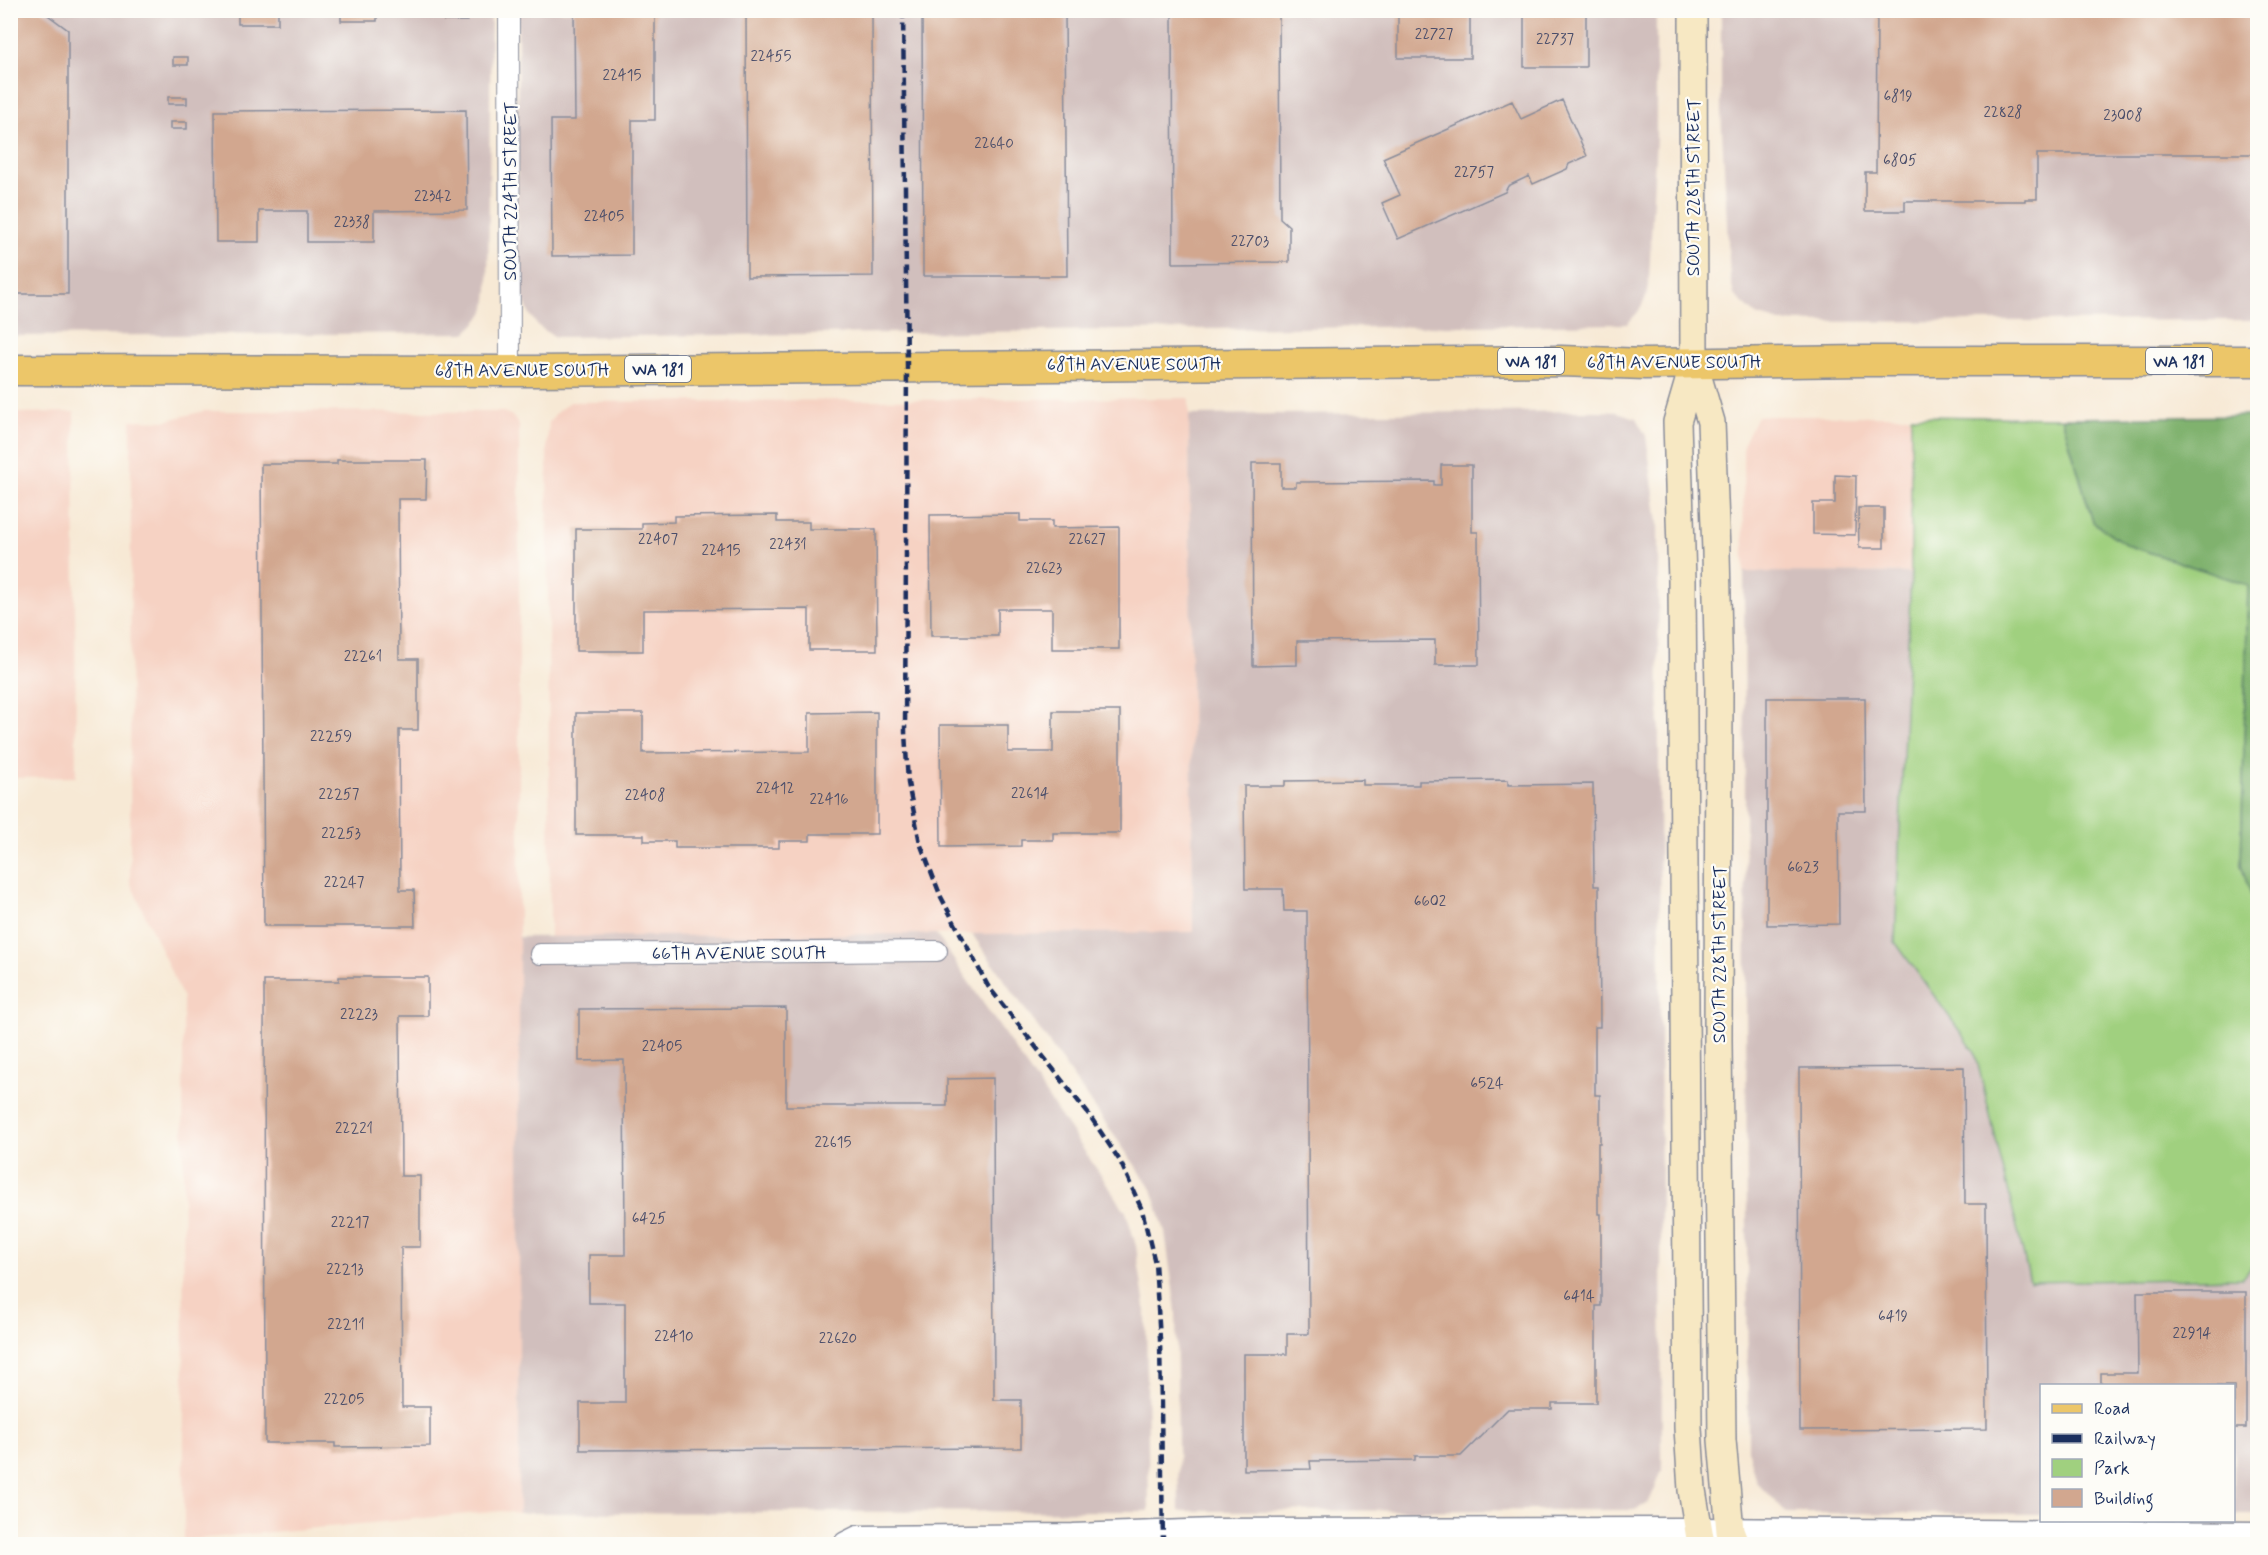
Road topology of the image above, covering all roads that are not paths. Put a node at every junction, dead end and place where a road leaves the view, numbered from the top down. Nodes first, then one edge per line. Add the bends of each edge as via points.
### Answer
1 (509, 10) edge
2 (1693, 10) edge
3 (2258, 361) edge
4 (1694, 364) junction
5 (10, 370) edge
6 (510, 371) junction
7 (937, 951) dead end
8 (540, 954) dead end
9 (2258, 1534) edge
10 (1699, 1537) edge
11 (1732, 1538) edge
12 (846, 1545) edge

1 - 6 street, SOUTH 224TH STREET
2 - 4 main road, SOUTH 228TH STREET
3 - 4 main road, 68TH AVENUE SOUTH / WA 181 via 1864,360
4 - 6 main road, 68TH AVENUE SOUTH / WA 181 via 1550,361
4 - 10 main road, SOUTH 228TH STREET via 1677,422 1682,580 1688,1428
4 - 11 main road, SOUTH 228TH STREET via 1711,422 1715,525 1722,1440
5 - 6 main road, 68TH AVENUE SOUTH / WA 181
7 - 8 street, 66TH AVENUE SOUTH
9 - 11 street
10 - 11 street
10 - 12 street via 1215,1531 858,1538

